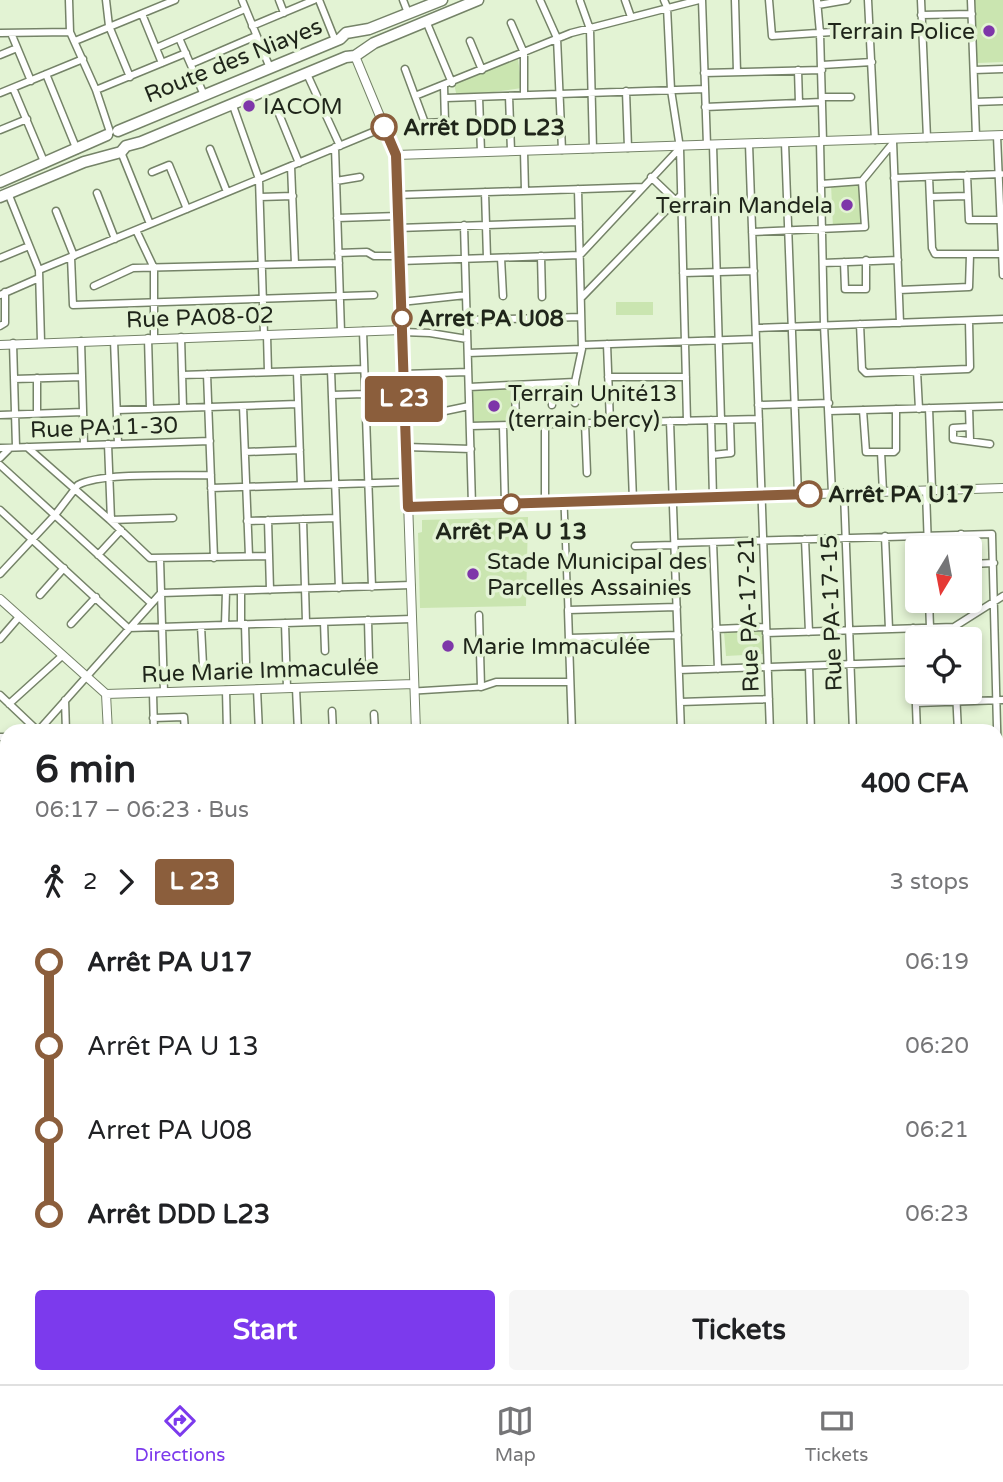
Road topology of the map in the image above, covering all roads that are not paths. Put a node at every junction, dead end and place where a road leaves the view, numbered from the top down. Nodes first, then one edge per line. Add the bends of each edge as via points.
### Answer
1 (69, 0) edge
2 (106, 0) edge
3 (175, 0) edge
4 (242, 0) edge
5 (279, 0) edge
6 (316, 0) edge
7 (404, 0) edge
8 (442, 0) edge
9 (478, 0) edge
10 (540, 0) edge
11 (625, 0) edge
12 (700, 0) edge
13 (735, 0) edge
14 (769, 0) edge
15 (847, 0) edge
16 (869, 0) edge
17 (921, 0) edge
18 (971, 0) edge
19 (580, 1) edge
20 (818, 2) edge
21 (665, 3) edge
22 (246, 9) junction
23 (142, 13) junction
24 (284, 13) junction
25 (408, 13) junction
26 (972, 14) junction
27 (922, 15) junction
28 (631, 17) junction
29 (426, 21) junction
30 (511, 23) dead end
31 (109, 26) junction
32 (252, 26) junction
33 (590, 29) junction
34 (847, 31) dead end
35 (70, 32) junction
36 (358, 32) junction
37 (0, 33) edge
38 (11, 33) junction
39 (820, 33) junction
40 (256, 36) junction
41 (179, 38) junction
42 (557, 38) junction
43 (337, 39) junction
44 (75, 41) junction
45 (470, 41) dead end
46 (17, 48) junction
47 (156, 48) junction
48 (186, 53) junction
49 (524, 53) junction
50 (0, 55) edge
51 (354, 55) junction
52 (83, 59) junction
53 (872, 62) junction
54 (162, 63) junction
55 (191, 64) junction
56 (822, 67) junction
57 (270, 68) junction
58 (405, 69) dead end
59 (1003, 69) edge
60 (798, 70) junction
61 (974, 70) junction
62 (482, 71) junction
63 (737, 72) junction
64 (704, 73) junction
65 (46, 74) junction
66 (307, 74) junction
67 (130, 76) junction
68 (30, 81) junction
69 (452, 83) junction
70 (444, 86) junction
71 (13, 88) junction
72 (705, 89) junction
73 (96, 90) junction
74 (670, 90) junction
75 (626, 91) junction
76 (0, 93) edge
77 (592, 93) junction
78 (559, 94) junction
79 (204, 95) junction
80 (524, 95) junction
81 (415, 96) junction
82 (509, 96) junction
83 (480, 97) junction
84 (851, 97) dead end
85 (446, 98) junction
86 (822, 100) junction
87 (1003, 101) edge
88 (975, 102) junction
89 (232, 103) junction
90 (799, 103) junction
91 (705, 107) junction
92 (279, 114) dead end
93 (27, 119) junction
94 (384, 127) junction
95 (0, 130) edge
96 (112, 133) junction
97 (976, 136) junction
98 (1000, 136) edge
99 (927, 138) junction
100 (875, 140) junction
101 (821, 141) junction
102 (893, 141) junction
103 (785, 143) junction
104 (749, 144) junction
105 (710, 145) junction
106 (338, 146) junction
107 (680, 147) junction
108 (628, 148) junction
109 (210, 149) dead end
110 (593, 149) junction
111 (77, 150) junction
112 (120, 150) junction
113 (562, 150) junction
114 (511, 151) junction
115 (524, 151) junction
116 (481, 152) junction
117 (396, 155) junction
118 (45, 163) junction
119 (295, 164) junction
120 (152, 172) dead end
121 (1001, 174) edge
122 (967, 175) junction
123 (360, 177) dead end
124 (652, 177) junction
125 (929, 177) junction
126 (894, 178) junction
127 (259, 179) junction
128 (336, 181) junction
129 (862, 181) junction
130 (0, 182) edge
131 (821, 184) junction
132 (643, 187) junction
133 (578, 189) junction
134 (525, 191) junction
135 (227, 192) junction
136 (485, 192) junction
137 (97, 193) dead end
138 (4, 195) edge
139 (397, 195) junction
140 (681, 195) junction
141 (293, 196) junction
142 (968, 196) junction
143 (260, 197) junction
144 (930, 197) junction
145 (676, 201) junction
146 (187, 209) junction
147 (56, 211) dead end
148 (398, 216) junction
149 (337, 218) junction
150 (1002, 220) edge
151 (579, 222) junction
152 (150, 224) junction
153 (464, 225) junction
154 (486, 225) junction
155 (398, 228) junction
156 (823, 229) junction
157 (136, 230) junction
158 (789, 230) junction
159 (752, 232) junction
160 (115, 239) junction
161 (29, 246) junction
162 (338, 253) junction
163 (1002, 254) edge
164 (580, 255) junction
165 (970, 255) junction
166 (72, 256) junction
167 (541, 257) junction
168 (0, 258) edge
169 (487, 258) junction
170 (501, 258) junction
171 (399, 259) junction
172 (465, 259) junction
173 (866, 260) junction
174 (898, 260) junction
175 (844, 262) junction
176 (339, 263) junction
177 (823, 263) junction
178 (295, 264) junction
179 (262, 265) junction
180 (154, 268) junction
181 (39, 270) junction
182 (754, 271) junction
183 (717, 272) junction
184 (683, 273) junction
185 (1003, 275) edge
186 (39, 278) junction
187 (94, 286) dead end
188 (899, 290) junction
189 (2, 294) edge
190 (374, 295) dead end
191 (466, 295) junction
192 (340, 296) junction
193 (503, 296) dead end
194 (542, 297) dead end
195 (263, 298) junction
196 (581, 298) junction
197 (154, 302) junction
198 (401, 302) junction
199 (581, 317) junction
200 (1003, 319) edge
201 (467, 320) junction
202 (968, 321) junction
203 (900, 323) junction
204 (860, 324) junction
205 (824, 325) junction
206 (0, 326) edge
207 (792, 326) junction
208 (756, 328) junction
209 (363, 331) junction
210 (402, 331) junction
211 (341, 332) junction
212 (266, 335) junction
213 (181, 337) junction
214 (151, 338) junction
215 (467, 339) junction
216 (756, 339) junction
217 (114, 340) junction
218 (719, 340) junction
219 (80, 341) junction
220 (685, 341) junction
221 (41, 342) junction
222 (13, 343) junction
223 (607, 344) junction
224 (0, 345) edge
225 (582, 347) junction
226 (468, 353) junction
227 (364, 369) junction
228 (331, 370) junction
229 (917, 371) junction
230 (268, 372) junction
231 (297, 372) junction
232 (468, 372) junction
233 (207, 374) junction
234 (404, 374) junction
235 (183, 375) junction
236 (82, 377) junction
237 (608, 377) junction
238 (686, 377) junction
239 (37, 378) junction
240 (14, 379) junction
241 (575, 382) junction
242 (551, 384) junction
243 (515, 385) junction
244 (469, 387) junction
245 (365, 394) junction
246 (332, 395) junction
247 (575, 403) dead end
248 (829, 403) junction
249 (298, 404) junction
250 (795, 404) junction
251 (552, 405) dead end
252 (758, 405) junction
253 (243, 406) junction
254 (469, 406) junction
255 (1003, 406) edge
256 (208, 407) junction
257 (969, 407) junction
258 (183, 408) junction
259 (929, 408) junction
260 (150, 409) junction
261 (895, 409) junction
262 (919, 409) junction
263 (117, 410) junction
264 (863, 410) junction
265 (829, 411) junction
266 (83, 412) junction
267 (37, 413) junction
268 (15, 414) junction
269 (0, 415) edge
270 (405, 416) junction
271 (759, 419) junction
272 (711, 420) junction
273 (721, 420) junction
274 (730, 420) junction
275 (670, 421) junction
276 (687, 421) junction
277 (630, 422) junction
278 (585, 423) junction
279 (610, 423) junction
280 (545, 424) junction
281 (516, 425) junction
282 (470, 426) junction
283 (503, 426) junction
284 (969, 427) junction
285 (970, 440) junction
286 (209, 441) junction
287 (108, 444) junction
288 (118, 444) junction
289 (989, 444) dead end
290 (84, 445) junction
291 (27, 447) junction
292 (406, 447) junction
293 (0, 448) edge
294 (13, 448) junction
295 (471, 449) junction
296 (300, 450) junction
297 (245, 452) junction
298 (881, 452) junction
299 (712, 455) junction
300 (0, 458) edge
301 (0, 465) edge
302 (587, 473) dead end
303 (211, 475) junction
304 (110, 478) junction
305 (407, 482) junction
306 (368, 483) junction
307 (335, 484) junction
308 (301, 485) junction
309 (246, 487) junction
310 (211, 488) junction
311 (1003, 488) edge
312 (76, 490) junction
313 (929, 490) junction
314 (883, 492) junction
315 (844, 493) junction
316 (832, 494) junction
317 (798, 495) junction
318 (762, 496) junction
319 (713, 497) junction
320 (673, 498) junction
321 (633, 500) junction
322 (545, 502) junction
323 (564, 502) junction
324 (505, 504) junction
325 (472, 505) junction
326 (408, 507) junction
327 (1, 513) edge
328 (55, 515) junction
329 (173, 518) dead end
330 (336, 518) junction
331 (303, 519) junction
332 (111, 520) junction
333 (268, 520) junction
334 (247, 521) junction
335 (121, 530) junction
336 (961, 534) joint
337 (927, 535) junction
338 (885, 536) junction
339 (846, 537) junction
340 (805, 538) junction
341 (32, 539) junction
342 (763, 540) junction
343 (713, 541) junction
344 (675, 544) junction
345 (635, 546) dead end
346 (98, 555) junction
347 (248, 556) junction
348 (269, 556) junction
349 (214, 558) junction
350 (160, 559) junction
351 (994, 563) junction
352 (982, 564) edge
353 (64, 568) junction
354 (0, 574) edge
355 (411, 585) junction
356 (372, 587) junction
357 (339, 588) junction
358 (305, 589) junction
359 (271, 590) junction
360 (226, 591) junction
361 (241, 591) junction
362 (161, 593) junction
363 (40, 595) dead end
364 (1003, 596) edge
365 (96, 597) junction
366 (0, 599) edge
367 (995, 601) junction
368 (151, 603) junction
369 (677, 607) junction
370 (568, 610) junction
371 (479, 615) dead end
372 (19, 617) junction
373 (412, 619) junction
374 (368, 620) junction
375 (306, 622) junction
376 (324, 622) junction
377 (285, 623) junction
378 (71, 624) dead end
379 (243, 624) junction
380 (225, 625) junction
381 (201, 626) junction
382 (163, 627) junction
383 (954, 627) edge
384 (128, 628) junction
385 (905, 628) edge
386 (716, 629) junction
387 (889, 629) junction
388 (766, 630) junction
389 (849, 630) junction
390 (809, 632) junction
391 (678, 635) junction
392 (569, 638) junction
393 (0, 641) edge
394 (0, 648) edge
395 (325, 651) dead end
396 (62, 656) junction
397 (369, 659) dead end
398 (246, 662) dead end
399 (905, 662) edge
400 (850, 664) junction
401 (203, 665) dead end
402 (809, 666) junction
403 (768, 667) junction
404 (718, 669) junction
405 (679, 670) junction
406 (85, 676) junction
407 (570, 682) junction
408 (481, 687) junction
409 (292, 688) junction
410 (415, 688) junction
411 (257, 689) junction
412 (226, 690) junction
413 (164, 692) junction
414 (153, 693) junction
415 (106, 694) junction
416 (0, 695) edge
417 (769, 699) junction
418 (65, 700) junction
419 (982, 700) edge
420 (1000, 700) edge
421 (680, 702) junction
422 (9, 704) junction
423 (916, 704) edge
424 (957, 704) edge
425 (332, 710) dead end
426 (374, 715) dead end
427 (153, 718) junction
428 (31, 724) edge
429 (45, 724) edge
430 (66, 724) edge
431 (108, 724) edge
432 (153, 724) edge
433 (184, 724) edge
434 (227, 724) edge
435 (259, 724) edge
436 (297, 724) edge
437 (333, 724) edge
438 (375, 724) edge
439 (416, 724) edge
440 (572, 724) edge
441 (681, 724) edge
442 (770, 724) edge
443 (811, 724) edge
444 (853, 724) edge
445 (917, 724) edge
446 (958, 724) edge
447 (999, 724) edge

1 - 35 street
2 - 31 street
3 - 23 street
4 - 22 street
5 - 24 street
6 - 24 street
6 - 43 street
7 - 25 street
8 - 25 main road, Route des Niayes
9 - 29 main road
10 - 42 street
11 - 28 street
12 - 21 street
12 - 64 street
13 - 63 street
14 - 39 street via 772,36
15 - 20 street
16 - 53 street
17 - 27 street
18 - 26 street
19 - 33 street
20 - 39 street
21 - 28 street
21 - 74 street
22 - 32 street
22 - 41 street
23 - 31 street
23 - 47 street
24 - 32 street
25 - 36 main road, Route des Niayes
26 - 27 street
26 - 61 street
27 - 99 street
28 - 33 street
29 - 51 main road
29 - 69 street
30 - 49 street
31 - 44 street
31 - 67 street
32 - 40 street
33 - 42 street
33 - 77 street
34 - 39 street
35 - 38 street
35 - 44 street
36 - 43 main road, Route des Niayes
36 - 51 main road via 364,43
37 - 38 street
38 - 46 street
39 - 56 street
40 - 55 street
40 - 57 street
41 - 47 street
41 - 48 street
42 - 49 street
42 - 78 street
43 - 51 main road via 340,50
43 - 57 main road, Route des Niayes
44 - 52 street
45 - 62 street
46 - 50 street
46 - 68 street
47 - 54 street
48 - 54 street
48 - 55 street
49 - 62 street
49 - 80 street
51 - 66 main road
51 - 94 street
52 - 65 street
52 - 73 street
53 - 56 street
53 - 100 street
54 - 67 street
55 - 79 street
56 - 60 street
56 - 86 street
57 - 79 main road, Route des Niayes
58 - 81 street
59 - 61 street
60 - 63 street
60 - 90 street
61 - 88 street
62 - 69 street
63 - 64 street
64 - 72 street
65 - 68 street
65 - 111 street
66 - 89 main road
66 - 106 street
67 - 73 street
68 - 71 street
69 - 70 street
70 - 81 street
70 - 85 street
71 - 76 street
71 - 93 street
72 - 74 street
72 - 91 street
73 - 96 street
74 - 75 street
74 - 107 street
75 - 77 street
75 - 108 street
77 - 78 street
77 - 110 street
78 - 80 street
78 - 113 street
79 - 96 main road, Route des Niayes
80 - 82 street
81 - 85 street via 427,124 445,122
82 - 83 street
82 - 114 street
83 - 85 street
83 - 116 street
84 - 86 street
86 - 90 street
86 - 101 street
87 - 88 street
88 - 97 street
89 - 112 main road
89 - 127 street
90 - 91 street
91 - 105 street
92 - 119 street
93 - 95 street
93 - 118 street
94 - 106 street
94 - 117 street
96 - 111 main road, Route des Niayes
96 - 112 main road via 124,136
96 - 112 main road via 105,146
97 - 98 street
97 - 99 street
98 - 121 street
99 - 102 street
100 - 101 street
100 - 102 street
101 - 103 street
101 - 131 street
102 - 126 street
102 - 129 street
103 - 104 street
103 - 158 street
104 - 105 street
104 - 159 street, Rue PA-17-21
105 - 107 street
105 - 183 street
106 - 119 street
106 - 128 street
107 - 108 street
107 - 124 street
107 - 140 street
108 - 110 street
109 - 135 street
110 - 113 street
111 - 118 main road, Route des Niayes
112 - 138 main road
112 - 152 street
113 - 115 street
114 - 115 street
114 - 116 street
115 - 134 street
116 - 117 street
117 - 139 street
118 - 130 main road, Route des Niayes
119 - 127 street
119 - 141 street
120 - 146 street via 169,165
121 - 122 street
121 - 150 street
122 - 125 street
122 - 142 street
123 - 128 street
124 - 132 street
124 - 145 street
125 - 126 street
125 - 144 street
126 - 174 street
127 - 135 street
127 - 143 street
128 - 149 street
129 - 131 street
129 - 156 street via 865,227
131 - 156 street
132 - 133 street
132 - 164 street
133 - 134 street
133 - 151 street
134 - 136 street
135 - 146 street
136 - 139 street
136 - 154 street
137 - 160 street
138 - 161 street
139 - 148 street
140 - 145 street
140 - 184 street
141 - 143 street
141 - 178 street
142 - 144 street
142 - 150 street via 969,220
143 - 179 street
144 - 165 street via 933,251 937,255
145 - 196 street
146 - 152 street
147 - 166 street
148 - 149 street
148 - 155 street
149 - 162 street
150 - 163 street
151 - 154 street
151 - 164 street
152 - 157 street
153 - 154 street
153 - 155 street
153 - 172 street
154 - 169 street
155 - 171 street
156 - 158 street
156 - 177 street
157 - 160 street
157 - 180 street
158 - 159 street
158 - 207 street
159 - 182 street, Rue PA-17-21
160 - 166 street
161 - 168 street
161 - 181 street
162 - 171 street via 367,252
162 - 176 street
163 - 165 street
163 - 185 street
164 - 167 street
164 - 196 street
165 - 188 street via 970,287
166 - 181 street
166 - 197 street via 73,305
167 - 170 street
167 - 194 street
169 - 170 street
169 - 172 street
170 - 193 street
171 - 172 street
171 - 198 street
172 - 191 street
173 - 174 street
173 - 175 street
173 - 175 street via 866,289 845,289
174 - 188 street
175 - 177 street
176 - 178 street
176 - 192 street
177 - 205 street
178 - 179 street
179 - 180 street
179 - 195 street
180 - 187 street via 133,268
180 - 197 street
181 - 186 street
182 - 183 street
182 - 208 street, Rue PA-17-21
183 - 184 street
183 - 218 street
184 - 220 street
186 - 189 street
186 - 221 street
188 - 203 street
189 - 206 street via 5,323
190 - 192 street
191 - 198 street
191 - 201 street
192 - 195 street
192 - 211 street
195 - 197 street
195 - 212 street
196 - 199 street
197 - 214 street
198 - 210 street
199 - 201 street
199 - 225 street
200 - 202 street
201 - 215 street
202 - 203 street
202 - 229 street via 969,368
203 - 204 street
204 - 205 street
204 - 229 street via 863,372
205 - 207 street
205 - 248 street
207 - 208 street
207 - 250 street
208 - 216 street, Rue PA-17-21
209 - 210 street, Rue PA08-02
209 - 211 street, Rue PA08-02
209 - 227 street
210 - 215 street
210 - 234 street
211 - 212 street, Rue PA08-02
212 - 213 street, Rue PA08-02
212 - 230 street
213 - 214 street, Rue PA08-02
213 - 235 street
214 - 217 street, Rue PA08-02
214 - 260 street
215 - 226 street
216 - 218 street
216 - 252 street, Rue PA-17-21
217 - 219 street, Rue PA08-02
217 - 263 street
218 - 220 street
218 - 273 street
219 - 221 street, Rue PA08-02
219 - 236 street
220 - 223 street
220 - 238 street
221 - 222 street, Rue PA08-02
222 - 224 street, Rue PA08-02
222 - 240 street
223 - 225 street
223 - 237 street
225 - 226 street
225 - 241 street
226 - 232 street
227 - 228 street
227 - 245 street
228 - 231 street
228 - 246 street
229 - 262 street
230 - 231 street
230 - 233 street
231 - 249 street
232 - 234 street
232 - 244 street
233 - 235 street
233 - 256 street
234 - 270 street
235 - 258 street
236 - 239 street
236 - 266 street
237 - 238 street
237 - 279 street
238 - 276 street
239 - 240 street
239 - 267 street
240 - 268 street
241 - 242 street
241 - 247 street
242 - 243 street
242 - 251 street
243 - 244 street
243 - 281 street
244 - 254 street
245 - 246 street
245 - 306 street
246 - 307 street
248 - 250 street
248 - 265 street
249 - 253 street
249 - 296 street
250 - 252 street
250 - 317 street
252 - 271 street, Rue PA-17-21
253 - 256 street
253 - 297 street
254 - 270 street
254 - 282 street
255 - 257 street
256 - 258 street
256 - 286 street
257 - 259 street
257 - 284 street
258 - 260 street
259 - 262 street
259 - 313 street
260 - 263 street
261 - 262 street
261 - 264 street
261 - 298 street via 896,450
263 - 288 street
264 - 265 street
264 - 298 street via 865,450
265 - 316 street
266 - 267 street
266 - 290 street
267 - 268 street
268 - 269 street
268 - 294 street
270 - 292 street
271 - 274 street
271 - 318 street, Rue PA-17-21
272 - 273 street
272 - 276 street
272 - 299 street
273 - 274 street
274 - 299 street via 731,453
275 - 276 street
275 - 277 street
275 - 320 street
277 - 279 street
277 - 321 street
278 - 279 street
278 - 280 street
278 - 302 street
280 - 281 street
280 - 322 street
281 - 283 street
282 - 283 street
282 - 295 street
283 - 324 street
284 - 285 street
284 - 285 street via 952,430 953,439
285 - 289 street
286 - 288 street, Rue PA11-30
286 - 303 street
287 - 288 street, Rue PA11-30
287 - 290 street, Rue PA11-30
287 - 304 street
290 - 291 street, Rue PA11-30
291 - 294 street, Rue PA11-30
291 - 312 street
292 - 295 street
292 - 305 street
293 - 294 street, Rue PA11-30
294 - 300 street
295 - 325 street
296 - 297 street
296 - 308 street
297 - 309 street
298 - 314 street
299 - 319 street
301 - 328 street
303 - 304 street
303 - 310 street
304 - 312 street via 88,480
304 - 332 street
305 - 306 street
305 - 326 street
306 - 307 street
306 - 356 street
307 - 308 street
307 - 330 street
308 - 309 street
309 - 310 street
309 - 334 street
310 - 349 street
311 - 313 street
312 - 328 street
312 - 332 street
313 - 314 street
313 - 337 street
314 - 315 street
315 - 316 street
315 - 339 street, Rue PA-17-15
316 - 317 street
317 - 318 street
318 - 319 street
318 - 342 street, Rue PA-17-21
319 - 320 street
320 - 321 street
320 - 344 street
321 - 323 street
322 - 323 street
322 - 324 street
323 - 370 street
324 - 325 street
325 - 326 street
326 - 355 street
327 - 341 street
328 - 341 street
328 - 346 street
329 - 332 street
330 - 331 street
330 - 357 street
331 - 333 street
331 - 358 street
332 - 335 street
333 - 334 street
333 - 348 street
334 - 347 street
335 - 346 street
335 - 350 street via 150,558
336 - 337 street
336 - 351 street via 992,534
337 - 338 street
338 - 339 street
338 - 387 street
339 - 340 street
339 - 389 street, Rue PA-17-15
340 - 342 street
340 - 390 street
341 - 353 street
341 - 354 street
342 - 343 street
342 - 388 street, Rue PA-17-21
343 - 344 street
343 - 386 street
344 - 345 street
344 - 369 street
346 - 368 street
347 - 348 street
347 - 349 street
348 - 359 street
349 - 350 street
350 - 362 street
351 - 352 street
351 - 367 street
353 - 363 street
353 - 365 street
355 - 356 street
355 - 373 street
356 - 357 street
357 - 358 street
358 - 359 street
358 - 375 street
359 - 361 street
360 - 361 street
360 - 362 street
360 - 380 street
361 - 379 street
362 - 368 street
362 - 382 street
364 - 367 street
365 - 378 street
365 - 384 street
366 - 372 street
367 - 383 street
367 - 420 street
368 - 384 street
369 - 370 street
369 - 391 street
370 - 392 street
371 - 408 street
372 - 393 street
372 - 396 street
373 - 374 street
373 - 410 street
374 - 376 street
374 - 397 street
375 - 376 street
375 - 377 street
376 - 395 street
377 - 379 street
377 - 409 street
379 - 380 street
379 - 398 street
380 - 381 street
381 - 382 street
381 - 401 street
382 - 384 street
382 - 413 street
384 - 406 street
385 - 387 street
386 - 388 street
386 - 404 street
387 - 389 street
388 - 390 street
388 - 403 street, Rue PA-17-21
389 - 390 street
389 - 400 street, Rue PA-17-15
391 - 392 street
391 - 405 street
392 - 407 street
393 - 394 street
396 - 406 street
396 - 422 street
399 - 400 street
400 - 402 street
400 - 444 street, Rue PA-17-15
402 - 403 street
402 - 443 street
403 - 404 street
403 - 417 street, Rue PA-17-21
404 - 405 street
405 - 421 street
406 - 415 street
406 - 418 street
407 - 408 street via 496,682
407 - 440 street
408 - 410 street
409 - 410 street, Rue Marie Immaculée
409 - 411 street, Rue Marie Immaculée
409 - 436 street
410 - 439 street
411 - 412 street, Rue Marie Immaculée
411 - 435 street
412 - 413 street, Rue Marie Immaculée
412 - 434 street
413 - 414 street, Rue Marie Immaculée
414 - 415 street, Rue Marie Immaculée
414 - 427 street
415 - 431 street
416 - 422 street
417 - 421 street
417 - 442 street, Rue PA-17-21
418 - 429 street
418 - 430 street
419 - 420 street
420 - 447 street
421 - 441 street
422 - 428 street
423 - 445 street
424 - 446 street
425 - 437 street
426 - 438 street
427 - 432 street
427 - 433 street via 184,717

